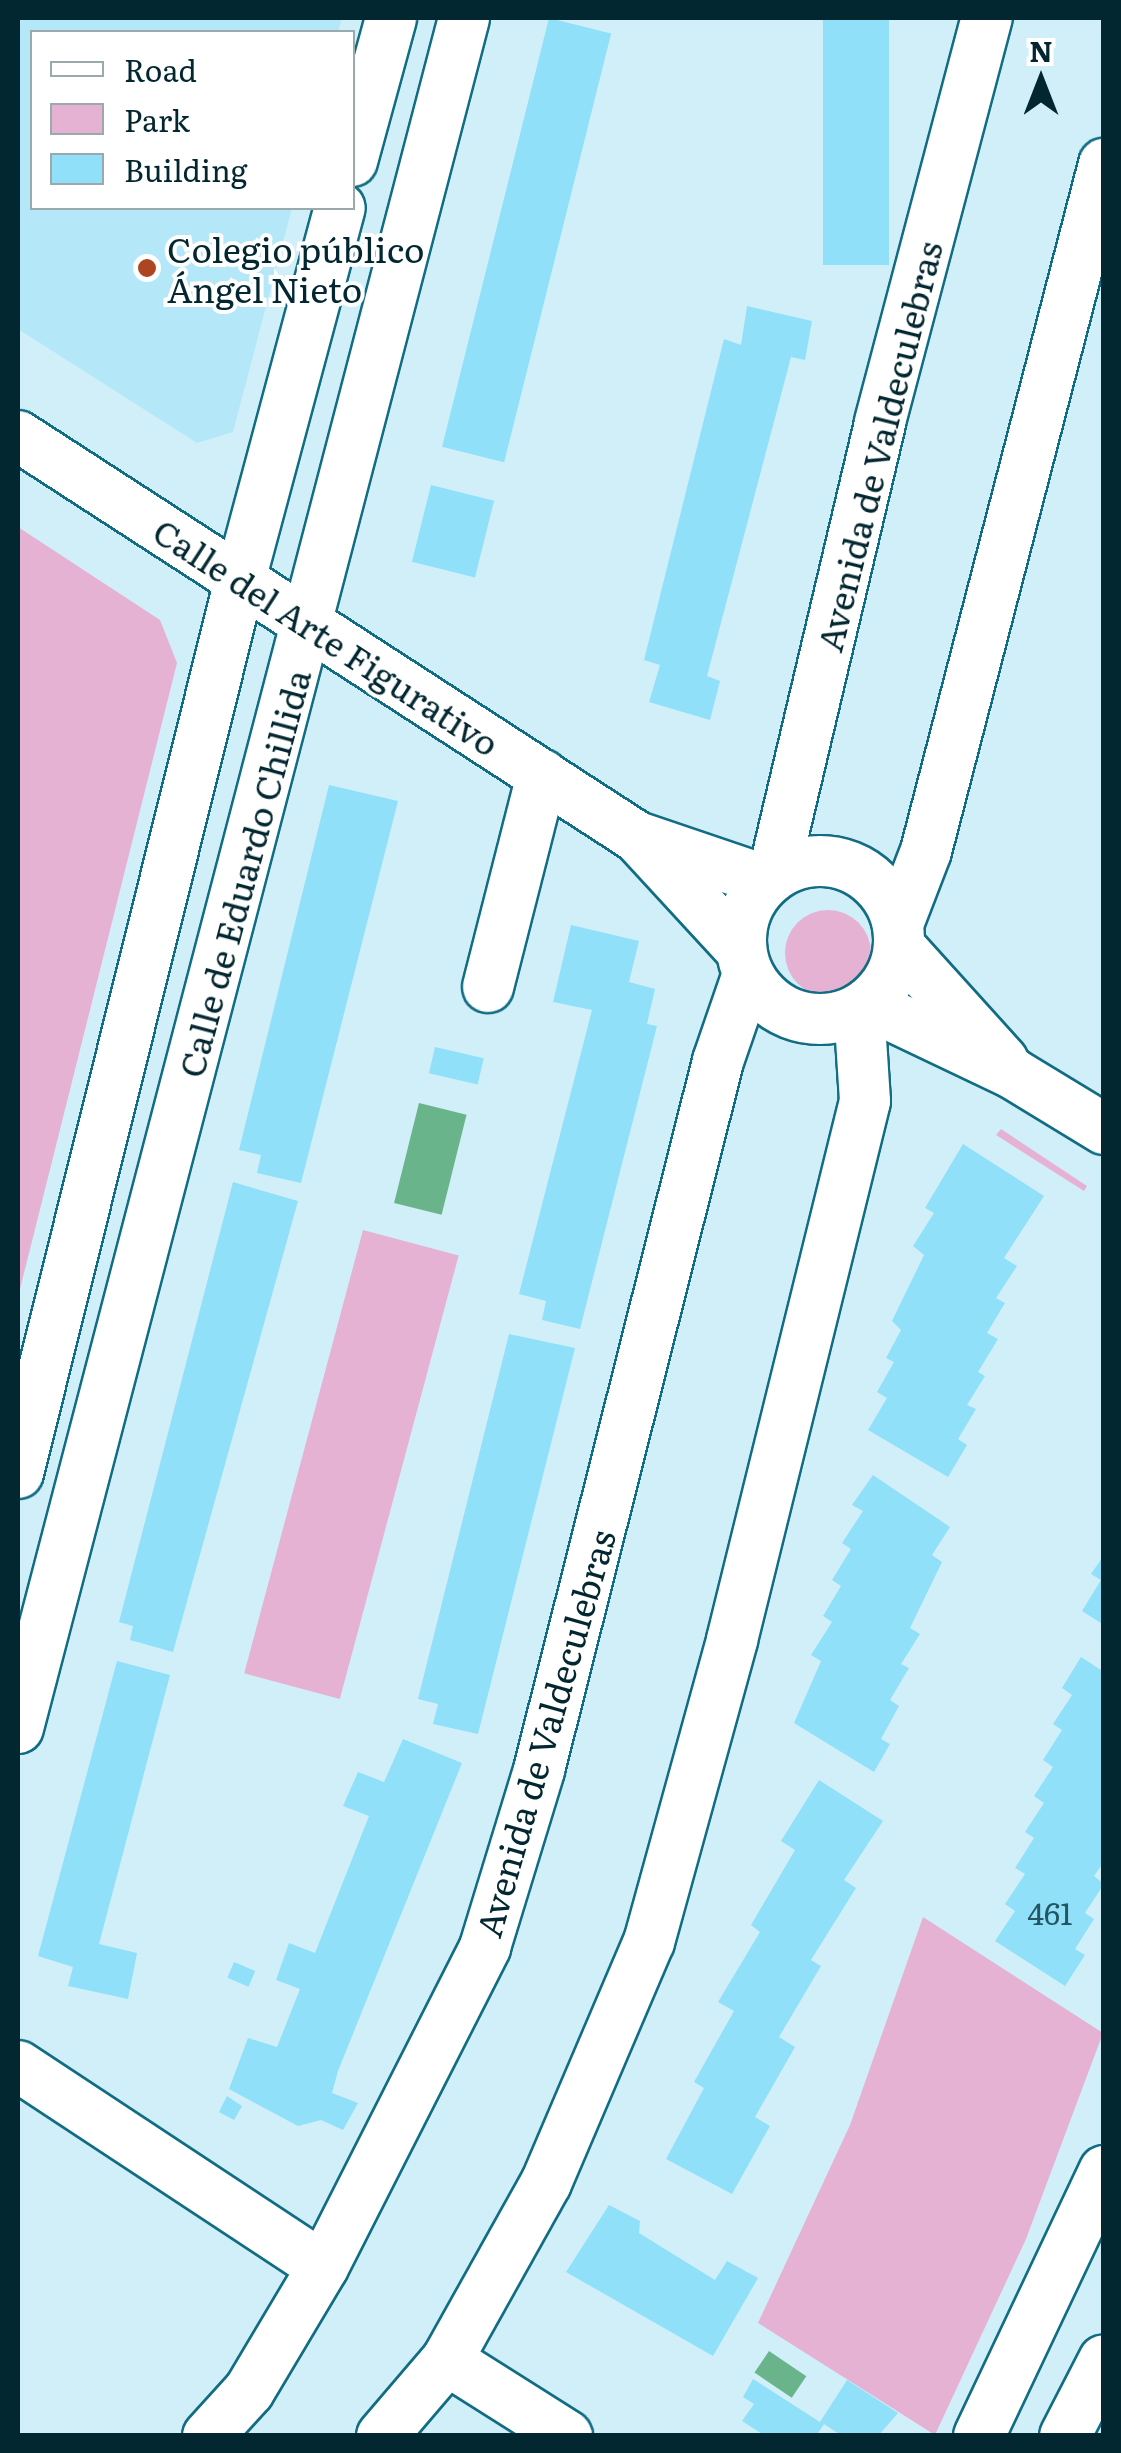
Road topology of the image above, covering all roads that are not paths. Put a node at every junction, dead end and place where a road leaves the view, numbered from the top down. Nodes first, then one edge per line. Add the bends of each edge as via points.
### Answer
1 (391, 18) edge
2 (464, 18) edge
3 (987, 18) edge
4 (355, 150) edge
5 (1104, 164) edge
6 (339, 210) edge
7 (18, 436) edge
8 (240, 580) junction
9 (307, 624) junction
10 (542, 774) junction
11 (637, 836) junction
12 (770, 878) junction
13 (899, 935) junction
14 (745, 962) junction
15 (488, 987) dead end
16 (863, 1006) junction
17 (1012, 1073) junction
18 (1104, 1129) edge
19 (18, 1473) edge
20 (18, 1728) edge
21 (18, 2066) edge
22 (1104, 2170) edge
23 (323, 2267) junction
24 (448, 2360) junction
25 (1104, 2360) edge
26 (208, 2436) edge
27 (382, 2436) edge
28 (567, 2436) edge
29 (978, 2436) edge
30 (1065, 2436) edge

1 - 4 street
2 - 9 street, Calle de Eduardo Chillida
3 - 12 street, Avenida de Valdeculebras
5 - 13 street
6 - 8 street, Calle de Eduardo Chillida
7 - 8 street, Calle del Arte Figurativo
8 - 9 street, Calle del Arte Figurativo
8 - 19 street, Calle de Eduardo Chillida
9 - 10 street, Calle del Arte Figurativo
9 - 20 street, Calle de Eduardo Chillida
10 - 11 street, Calle del Arte Figurativo
10 - 15 street
11 - 12 street, Calle del Arte Figurativo
11 - 14 street, Calle del Arte Figurativo
12 - 13 street via 810,862 849,866 872,879
12 - 14 street via 746,912
13 - 16 street via 895,968
13 - 17 street
14 - 16 street via 784,1011 835,1018
14 - 23 street, Avenida de Valdeculebras via 544,1751 485,1947
16 - 17 street
16 - 24 street via 864,1101 732,1640 649,1942 546,2184
17 - 18 street
21 - 23 street
22 - 29 street
23 - 26 street, Avenida de Valdeculebras via 249,2392
24 - 27 street
24 - 28 street
25 - 30 street

